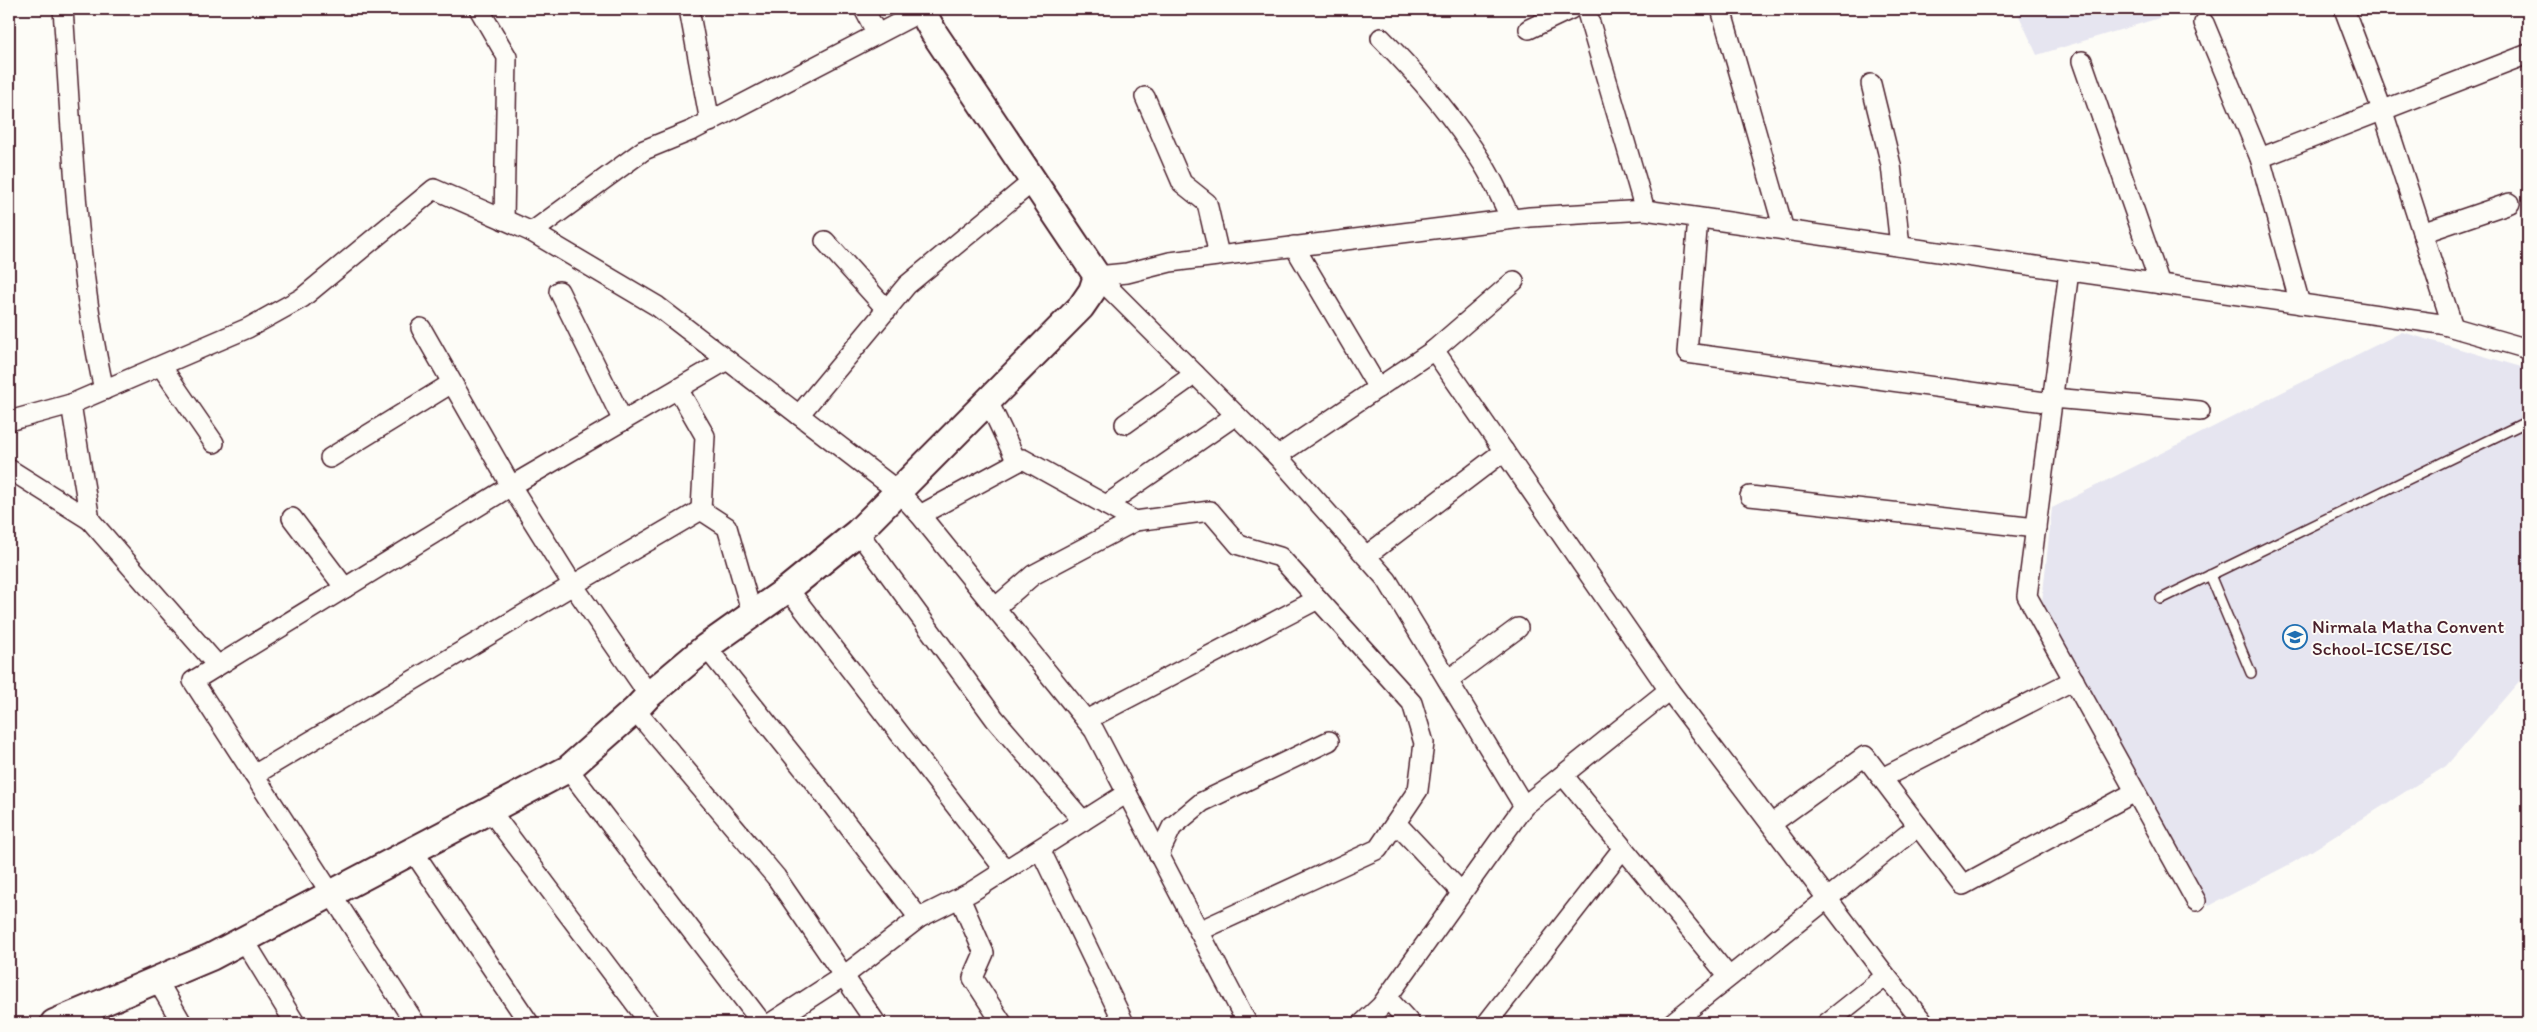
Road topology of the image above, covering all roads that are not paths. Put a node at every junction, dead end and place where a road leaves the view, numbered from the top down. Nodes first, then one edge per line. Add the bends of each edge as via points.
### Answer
1 (63, 9) edge
2 (479, 9) edge
3 (691, 9) edge
4 (864, 9) edge
5 (1571, 9) edge
6 (1586, 9) edge
7 (1720, 9) edge
8 (2344, 9) edge
9 (923, 10) edge
10 (2204, 23) dead end
11 (1529, 28) dead end
12 (877, 34) junction
13 (1380, 38) dead end
14 (2528, 54) edge
15 (2082, 61) dead end
16 (1870, 84) dead end
17 (1145, 97) dead end
18 (2382, 112) junction
19 (710, 122) junction
20 (2260, 158) junction
21 (1032, 182) junction
22 (2510, 203) dead end
23 (1645, 210) junction
24 (1698, 218) junction
25 (1512, 219) junction
26 (504, 220) junction
27 (1784, 230) junction
28 (532, 232) junction
29 (2422, 233) junction
30 (825, 241) dead end
31 (1294, 246) junction
32 (1900, 246) junction
33 (1219, 256) junction
34 (2069, 271) junction
35 (1097, 276) junction
36 (1514, 281) dead end
37 (2160, 284) junction
38 (559, 291) dead end
39 (2300, 304) junction
40 (886, 310) junction
41 (2454, 327) junction
42 (421, 328) dead end
43 (2528, 349) edge
44 (1434, 350) junction
45 (728, 360) junction
46 (161, 366) junction
47 (1195, 374) junction
48 (452, 383) junction
49 (1378, 388) junction
50 (678, 389) junction
51 (104, 390) junction
52 (2053, 400) junction
53 (988, 401) junction
54 (71, 404) junction
55 (2200, 411) dead end
56 (799, 415) junction
57 (1236, 415) junction
58 (9, 421) edge
59 (623, 421) junction
60 (2528, 421) edge
61 (1125, 424) dead end
62 (214, 443) dead end
63 (1504, 451) junction
64 (1277, 456) junction
65 (330, 458) dead end
66 (1017, 462) junction
67 (9, 469) edge
68 (511, 486) junction
69 (899, 492) junction
70 (1750, 496) dead end
71 (1106, 505) junction
72 (701, 510) junction
73 (920, 515) junction
74 (292, 518) dead end
75 (90, 520) junction
76 (1135, 521) junction
77 (2036, 528) junction
78 (858, 532) junction
79 (1366, 556) junction
80 (2210, 575) junction
81 (573, 584) junction
82 (345, 588) junction
83 (788, 589) junction
84 (1318, 599) junction
85 (2161, 599) dead end
86 (995, 608) junction
87 (752, 614) junction
88 (1518, 628) dead end
89 (706, 647) junction
90 (218, 665) junction
91 (2251, 673) dead end
92 (1448, 680) junction
93 (2074, 680) junction
94 (1669, 690) junction
95 (642, 702) junction
96 (1086, 720) junction
97 (1329, 741) dead end
98 (568, 769) junction
99 (254, 775) junction
100 (1563, 775) junction
101 (1882, 778) junction
102 (2136, 792) junction
103 (1127, 793) junction
104 (1524, 806) junction
105 (489, 809) junction
106 (1083, 821) junction
107 (1396, 823) junction
108 (1771, 824) junction
109 (1918, 826) junction
110 (1040, 848) junction
111 (1623, 848) junction
112 (413, 851) junction
113 (1159, 854) junction
114 (1005, 870) junction
115 (331, 893) junction
116 (1462, 893) junction
117 (960, 898) junction
118 (1827, 898) junction
119 (2196, 901) dead end
120 (919, 918) junction
121 (1199, 931) junction
122 (244, 940) junction
123 (845, 975) junction
124 (1886, 976) junction
125 (1729, 977) junction
126 (157, 980) junction
127 (1387, 998) junction
128 (62, 1022) edge
129 (182, 1023) edge
130 (295, 1023) edge
131 (415, 1023) edge
132 (529, 1023) edge
133 (650, 1023) edge
134 (762, 1023) edge
135 (770, 1023) edge
136 (876, 1023) edge
137 (1002, 1023) edge
138 (1124, 1023) edge
139 (1247, 1023) edge
140 (1363, 1023) edge
141 (1410, 1023) edge
142 (1488, 1023) edge
143 (1672, 1023) edge
144 (1827, 1023) edge
145 (1924, 1023) edge

1 - 51 street via 80,249 91,331
2 - 26 street via 507,57
3 - 19 street
4 - 12 street
5 - 11 street
6 - 23 street
7 - 27 street
8 - 18 street
9 - 12 street
9 - 21 street via 934,33
10 - 20 street
12 - 19 street
13 - 25 street via 1419,77 1454,123 1483,164
14 - 18 street
15 - 37 street
16 - 32 street via 1890,165
17 - 33 street via 1182,183 1207,203
18 - 20 street
18 - 29 street
19 - 28 street via 644,150
20 - 39 street
21 - 35 street
21 - 40 street via 907,286
22 - 29 street
23 - 24 street
23 - 25 street
24 - 27 street
24 - 52 street via 1687,353
25 - 31 street
26 - 28 street
26 - 46 street via 434,189 302,298 248,328
27 - 32 street
28 - 45 street via 657,306
29 - 41 street
30 - 40 street
31 - 33 street
31 - 49 street
32 - 34 street
33 - 35 street via 1170,262 1127,274
34 - 37 street
34 - 52 street
35 - 47 street
35 - 53 street via 1081,307
36 - 44 street
37 - 39 street
38 - 59 street
39 - 41 street
40 - 56 street
41 - 43 street
42 - 48 street
44 - 49 street
44 - 63 street
45 - 50 street
45 - 56 street
46 - 51 street
46 - 62 street
47 - 57 street
47 - 61 street
48 - 65 street
48 - 68 street
49 - 64 street
50 - 59 street
50 - 72 street via 705,436
51 - 54 street
52 - 55 street
52 - 77 street
53 - 66 street
53 - 69 street
54 - 58 street
54 - 75 street
56 - 69 street
57 - 64 street
57 - 71 street
59 - 68 street
60 - 80 lane
63 - 79 street
63 - 94 street
64 - 79 street
66 - 71 street via 1023,459
66 - 73 street
67 - 75 street
68 - 81 street
68 - 82 street
69 - 73 street
69 - 78 street
70 - 77 street
71 - 76 street
72 - 81 street
72 - 87 street via 727,527
73 - 86 street
74 - 82 street
75 - 90 street
76 - 84 street via 1210,511 1239,545 1280,557
76 - 86 street via 1033,575
77 - 93 street via 2027,596
78 - 83 street
78 - 106 street via 995,719
79 - 92 street via 1387,580
80 - 85 lane
80 - 91 lane
81 - 95 street
81 - 99 street
82 - 90 street
83 - 87 street
83 - 114 street
84 - 96 street
84 - 107 street via 1412,703 1424,743 1418,790
86 - 96 street
87 - 89 street
88 - 92 street
89 - 95 street
89 - 120 street
90 - 99 street via 193,681
92 - 104 street
93 - 101 street
93 - 102 street
94 - 100 street
94 - 108 street
95 - 98 street
95 - 123 street via 776,877
96 - 103 street
97 - 113 street via 1202,802 1172,827
98 - 105 street
98 - 134 street
99 - 115 street
100 - 104 street
100 - 111 street
101 - 108 street via 1865,756
101 - 109 street
102 - 109 street via 1963,885
102 - 119 street
103 - 106 street
103 - 113 street
104 - 116 street
105 - 112 street
105 - 133 street
106 - 110 street
107 - 116 street
107 - 121 street via 1378,849
108 - 118 street
109 - 118 street
110 - 114 street
110 - 138 street
111 - 125 street
111 - 142 street
112 - 115 street
112 - 132 street
113 - 121 street
114 - 117 street
115 - 122 street
115 - 131 street
116 - 127 street
117 - 120 street
117 - 137 street via 984,953 973,978
118 - 124 street
118 - 125 street
120 - 123 street
121 - 139 street
122 - 126 street
122 - 130 street
123 - 135 street
123 - 136 street
124 - 144 street
124 - 145 street
125 - 143 street
126 - 128 street
126 - 129 street
127 - 140 street
127 - 141 street

